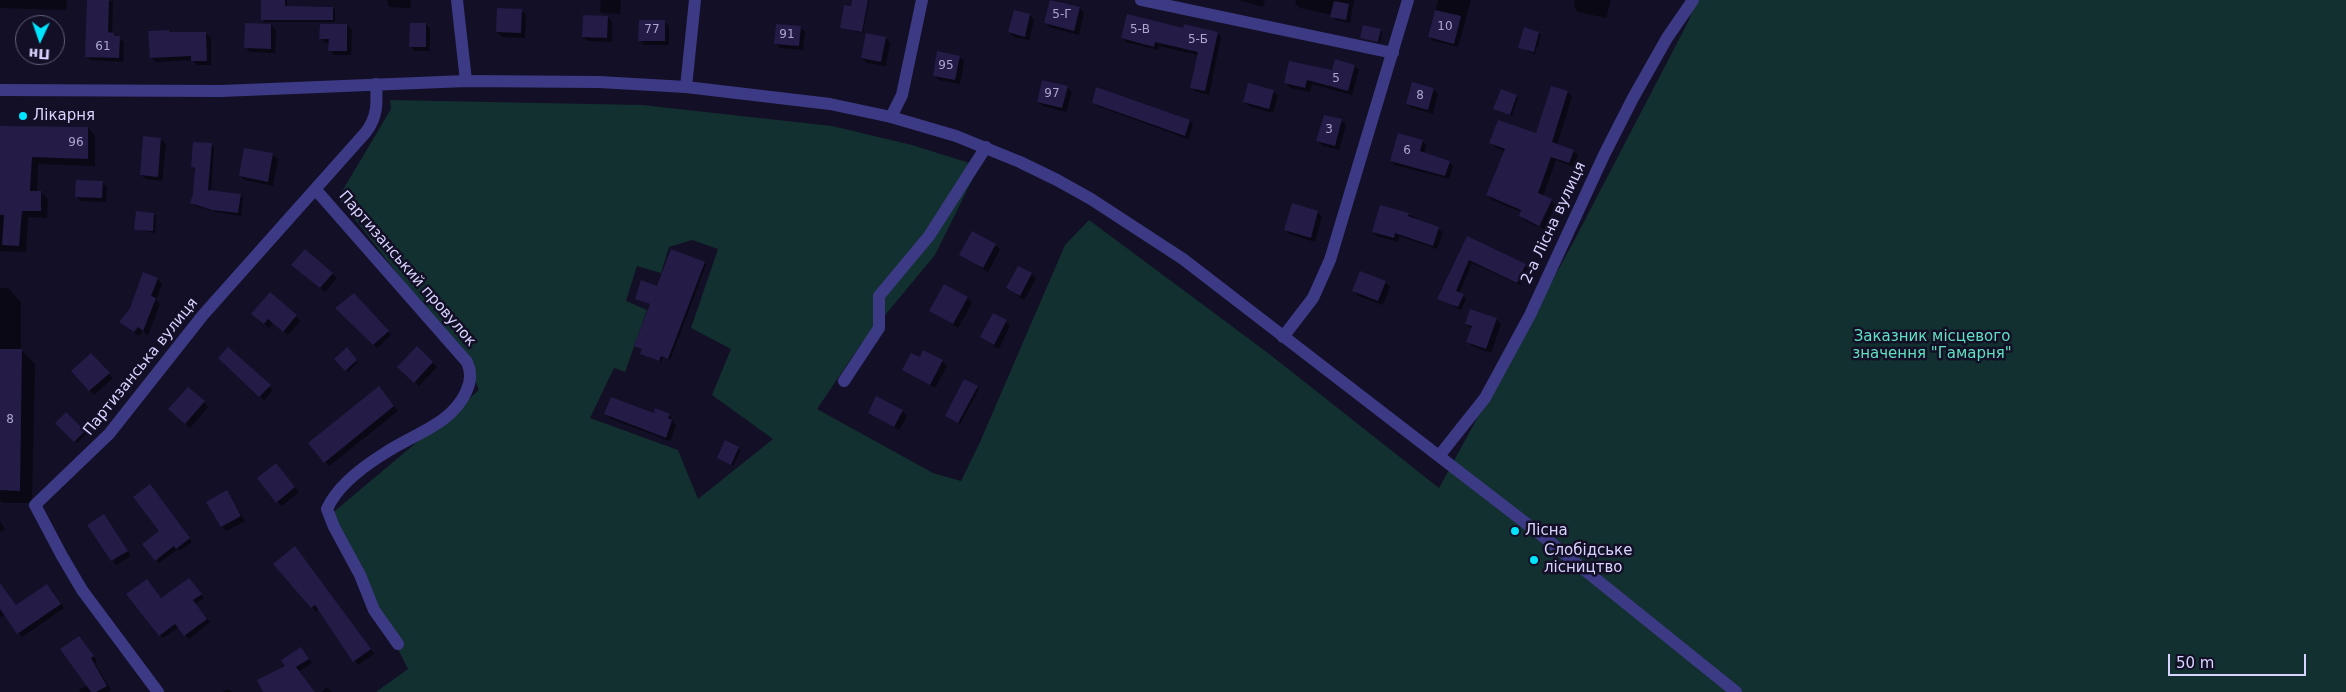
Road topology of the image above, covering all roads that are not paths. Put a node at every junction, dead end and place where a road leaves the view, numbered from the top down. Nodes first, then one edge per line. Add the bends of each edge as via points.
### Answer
1 (457, 0) edge
2 (695, 0) edge
3 (922, 0) edge
4 (1142, 0) edge
5 (1408, 0) edge
6 (1693, 0) edge
7 (1393, 53) junction
8 (466, 81) junction
9 (376, 84) junction
10 (686, 87) junction
11 (0, 90) edge
12 (891, 117) junction
13 (986, 147) junction
14 (316, 190) junction
15 (1284, 337) junction
16 (844, 381) dead end
17 (1439, 456) junction
18 (398, 644) dead end
19 (158, 692) edge
20 (1736, 692) edge

1 - 8 street
2 - 10 street
3 - 12 street via 906,83
4 - 7 street
5 - 7 street
6 - 17 street, 2-а Лісна вулиця via 1633,98 1530,315 1485,398
7 - 15 street via 1322,280
8 - 9 street
8 - 10 street via 599,82
9 - 11 street via 221,91
9 - 14 street via 377,110 372,124
10 - 12 street via 821,103
12 - 13 street
13 - 15 street via 1057,180 1121,218 1183,259
13 - 16 street via 925,242 879,296 879,328
14 - 18 street, Партизанський провулок via 426,313 467,362 471,372 469,386 454,412 374,460 345,485 327,509 374,610
14 - 19 street, Партизанська вулиця via 203,316 109,434 35,505 82,590
15 - 17 street
17 - 20 street

